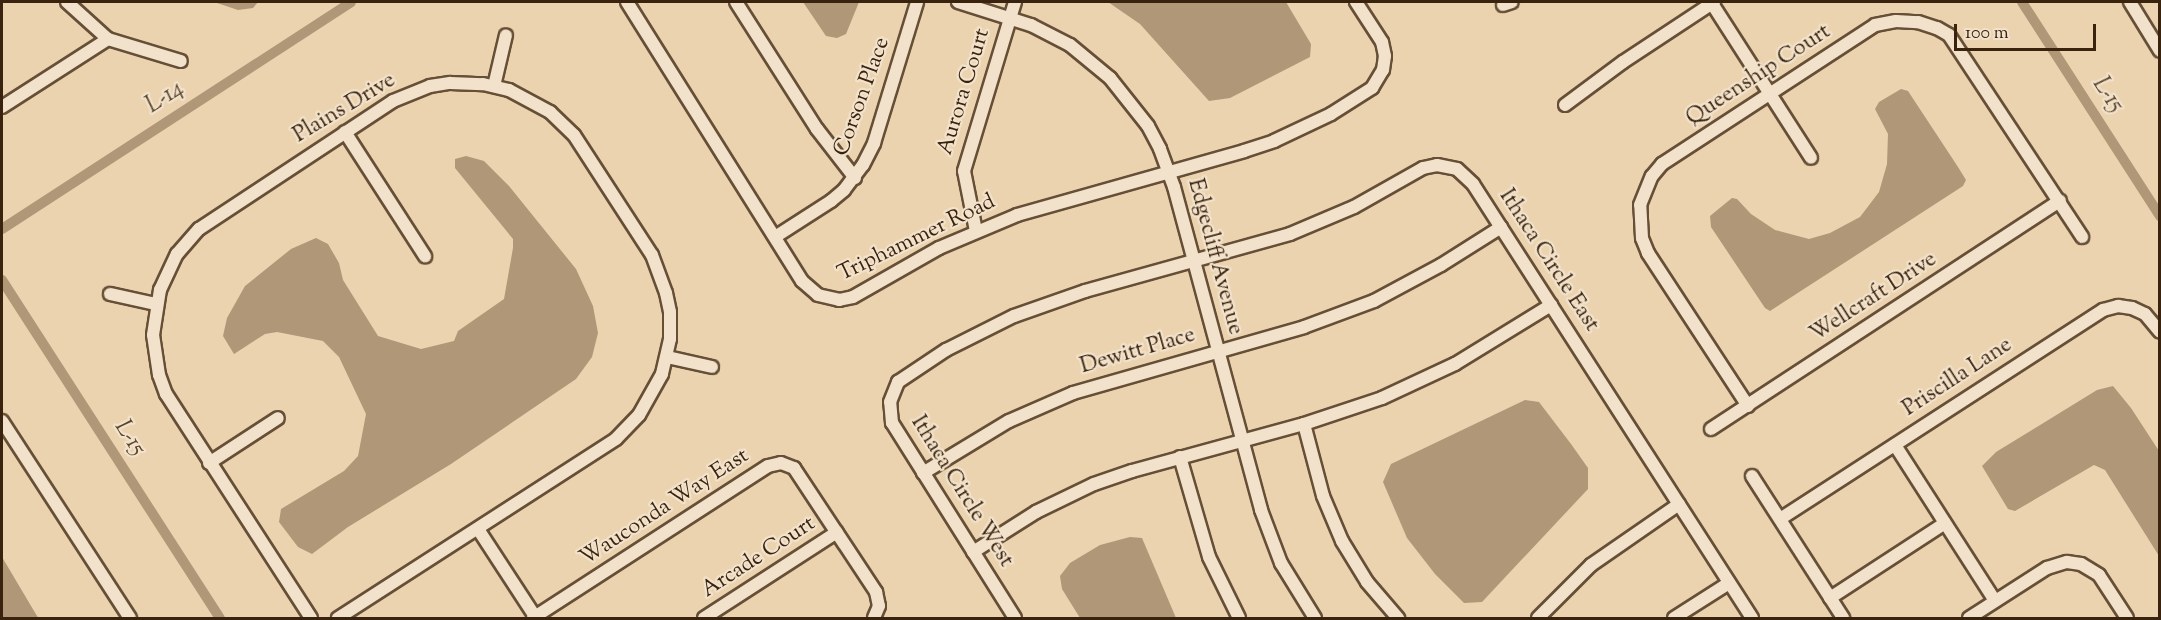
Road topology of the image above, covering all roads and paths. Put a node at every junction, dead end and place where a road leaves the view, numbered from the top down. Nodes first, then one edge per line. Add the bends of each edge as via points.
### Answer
1 (67, 2) edge
2 (627, 2) edge
3 (736, 2) edge
4 (917, 2) edge
5 (958, 2) edge
6 (1015, 2) edge
7 (1356, 2) edge
8 (1712, 2) edge
9 (2130, 2) edge
10 (1010, 17) junction
11 (506, 35) dead end
12 (108, 39) junction
13 (2160, 51) edge
14 (181, 62) dead end
15 (494, 86) junction
16 (1770, 94) junction
17 (1565, 105) dead end
18 (2, 107) edge
19 (345, 132) junction
20 (1811, 158) dead end
21 (1169, 172) junction
22 (855, 178) junction
23 (2060, 201) junction
24 (1501, 227) junction
25 (976, 231) junction
26 (775, 237) junction
27 (2082, 237) dead end
28 (425, 256) dead end
29 (1194, 261) junction
30 (110, 294) dead end
31 (156, 304) junction
32 (1551, 305) junction
33 (2160, 332) edge
34 (1218, 351) junction
35 (667, 357) junction
36 (712, 367) dead end
37 (1748, 406) junction
38 (278, 418) dead end
39 (2, 421) edge
40 (1304, 424) junction
41 (1710, 429) dead end
42 (1242, 441) junction
43 (1895, 445) junction
44 (1180, 458) junction
45 (209, 463) junction
46 (923, 473) junction
47 (1752, 476) dead end
48 (1679, 504) junction
49 (1780, 519) junction
50 (1945, 523) junction
51 (478, 529) junction
52 (837, 532) junction
53 (973, 552) junction
54 (1729, 583) junction
55 (1830, 598) junction
56 (1995, 601) junction
57 (130, 618) edge
58 (311, 618) edge
59 (339, 618) edge
60 (535, 618) edge
61 (704, 618) edge
62 (874, 618) edge
63 (1015, 618) edge
64 (1239, 618) edge
65 (1315, 618) edge
66 (1398, 618) edge
67 (1538, 618) edge
68 (1674, 618) edge
69 (1752, 618) edge
70 (1844, 618) edge
71 (1969, 618) edge
72 (2127, 618) edge

1 - 12 street
2 - 26 street, Triphammer Road
3 - 22 street via 817,129
4 - 22 street, Corson Place via 874,142
5 - 10 street, Edgecliff Avenue
6 - 10 street, Aurora Court
7 - 21 street, Triphammer Road via 1384,49 1383,70 1372,88 1331,114 1274,141
8 - 16 street
8 - 17 street
9 - 13 street
10 - 21 street, Edgecliff Avenue via 1062,40 1110,78 1148,126
10 - 25 street, Aurora Court via 964,171
11 - 15 street
12 - 14 street
12 - 18 street
15 - 19 street, Plains Drive via 470,82 430,86 393,101
15 - 35 street, Plains Drive via 539,104 566,125 652,255 670,312
16 - 20 street
16 - 23 street, Queenship Court via 1875,26 1896,21 1937,28 1958,46
16 - 37 street, Queenship Court via 1662,164 1652,176 1640,205 1642,238 1648,253
19 - 28 street
19 - 31 street, Plains Drive via 199,229 177,254
21 - 25 street, Triphammer Road via 1055,202
21 - 29 street, Edgecliff Avenue
22 - 26 street, Corson Place via 831,201
23 - 27 street, Queenship Court
23 - 37 street, Wellcraft Drive
24 - 29 street, Ithaca Circle East via 1469,178 1451,166 1437,165 1423,168 1322,222
24 - 32 street, Ithaca Circle East
24 - 34 street, Dewitt Place via 1441,266 1374,301 1304,327
25 - 26 street, Triphammer Road via 853,297 839,300 825,298 806,286
29 - 34 street, Edgecliff Avenue
29 - 46 street, Ithaca Circle West via 1022,313 946,350 903,377 891,395 890,416
30 - 31 street
31 - 45 street, Plains Drive via 153,335 159,375 172,405
32 - 40 street via 1419,382 1373,402
32 - 48 street, Ithaca Circle East
33 - 43 street, Priscilla Lane via 2145,314 2133,308 2103,310
34 - 42 street, Edgecliff Avenue
34 - 46 street, Dewitt Place via 1106,381 1051,402 1009,421
35 - 36 street
35 - 51 street, Plains Drive via 647,404 616,439
37 - 41 street, Wellcraft Drive
38 - 45 street
39 - 57 street
40 - 42 street
40 - 66 street via 1323,496 1341,541 1367,582
42 - 44 street
42 - 65 street, Edgecliff Avenue via 1270,537
43 - 49 street, Priscilla Lane
43 - 50 street
44 - 53 street via 1132,471 1065,497
44 - 64 street via 1209,557
45 - 58 street, Plains Drive
46 - 53 street, Ithaca Circle West
47 - 49 street
48 - 54 street, Ithaca Circle East
48 - 67 street via 1592,565
49 - 55 street
50 - 55 street
50 - 56 street
51 - 59 street, Plains Drive
51 - 60 street
52 - 60 street, Wauconda Way East via 794,468 774,464
52 - 61 street, Arcade Court
52 - 62 street, Wauconda Way East via 876,592 879,606
53 - 63 street, Ithaca Circle West
54 - 68 street
54 - 69 street, Ithaca Circle East
55 - 70 street
56 - 71 street
56 - 72 street via 2047,568 2060,562 2074,562 2099,575

